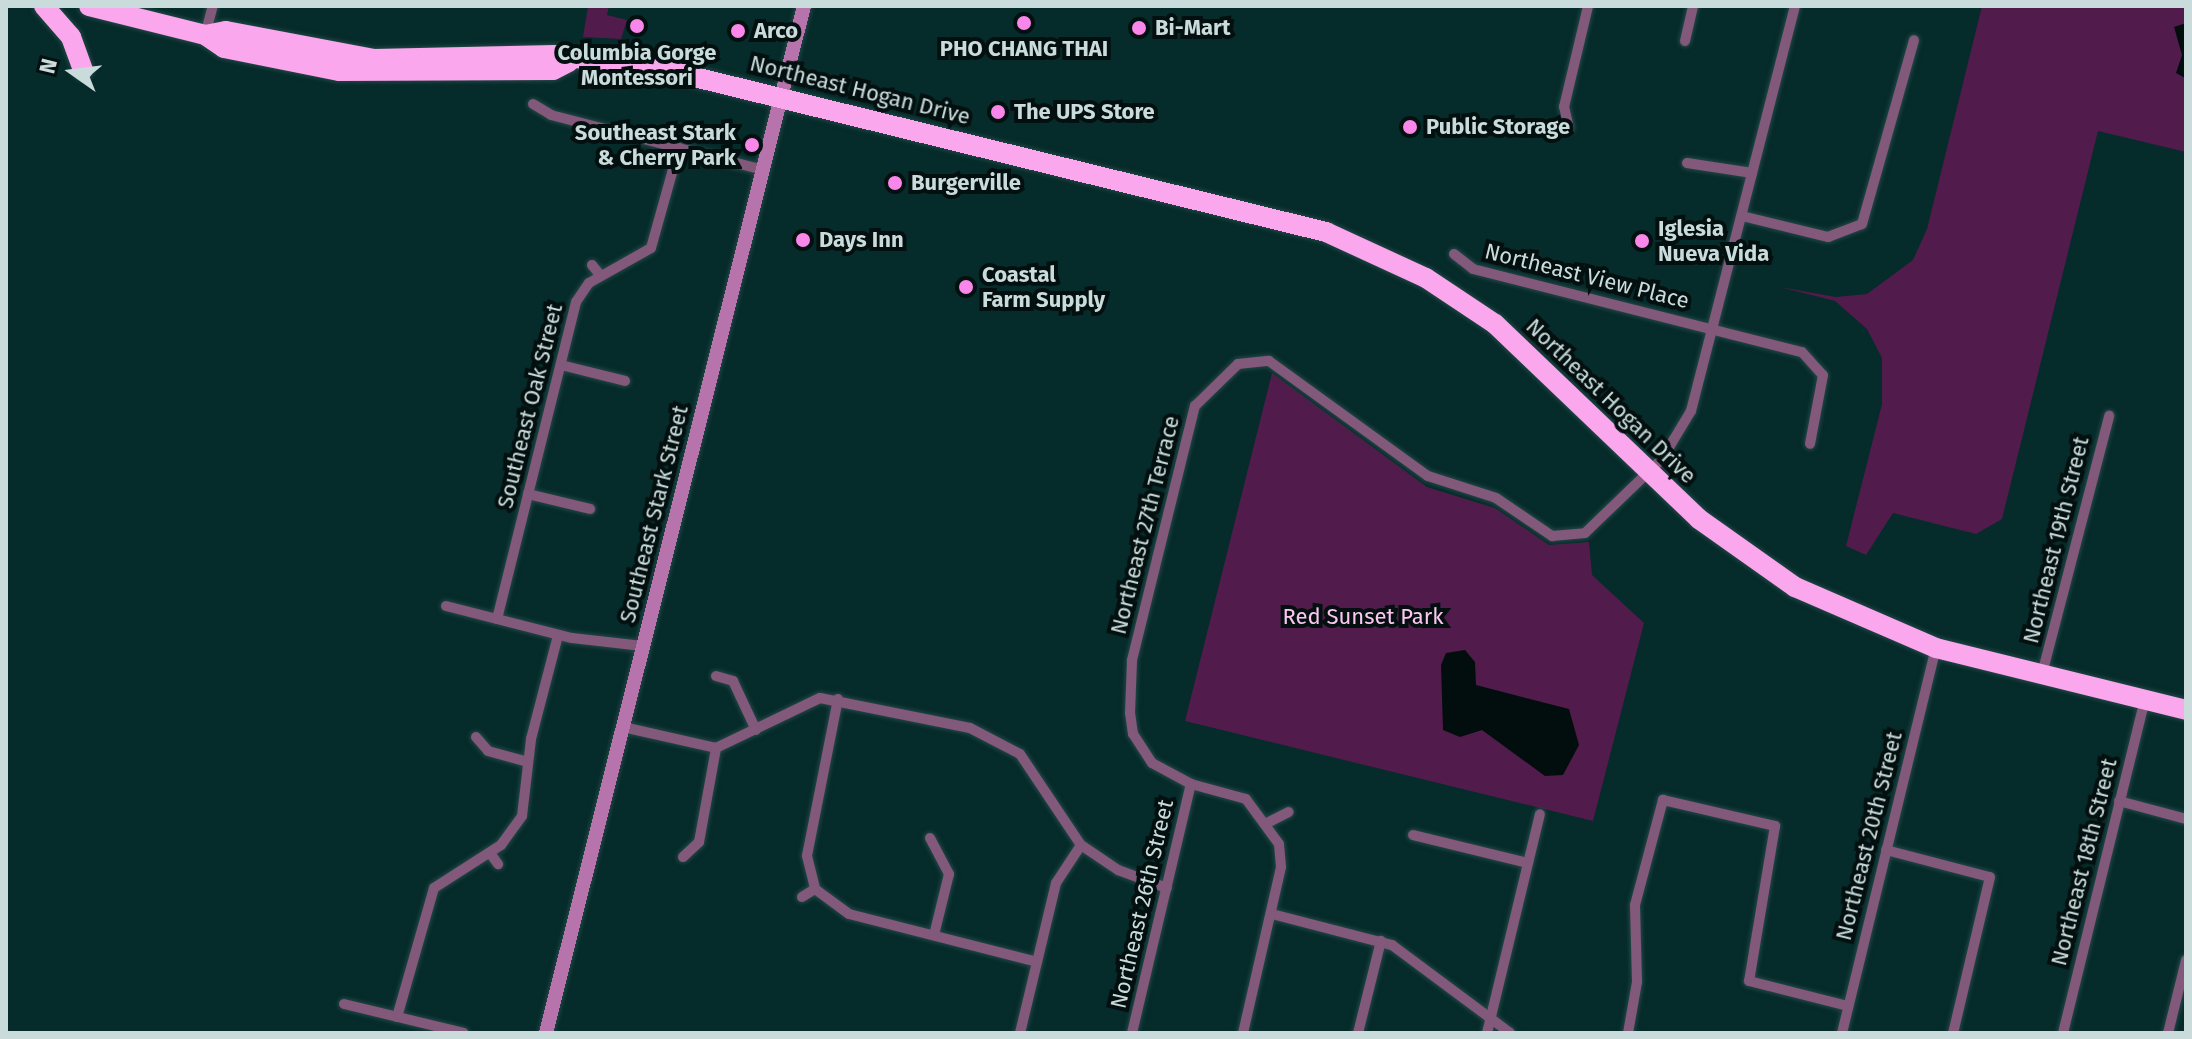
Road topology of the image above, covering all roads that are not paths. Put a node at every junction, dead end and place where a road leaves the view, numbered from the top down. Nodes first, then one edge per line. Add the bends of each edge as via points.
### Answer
1 (44, 6) edge
2 (213, 6) edge
3 (804, 6) edge
4 (1588, 6) edge
5 (1693, 6) edge
6 (1795, 6) edge
7 (96, 7) edge
8 (205, 35) junction
9 (1914, 40) dead end
10 (1685, 41) dead end
11 (83, 70) dead end
12 (781, 95) junction
13 (533, 104) dead end
14 (1569, 128) dead end
15 (679, 148) junction
16 (1687, 163) dead end
17 (763, 170) junction
18 (1752, 173) junction
19 (1742, 216) junction
20 (1454, 254) dead end
21 (592, 265) dead end
22 (600, 275) junction
23 (1713, 330) junction
24 (561, 365) junction
25 (625, 381) dead end
26 (2109, 416) dead end
27 (1810, 444) dead end
28 (1649, 472) junction
29 (528, 494) junction
30 (590, 509) dead end
31 (446, 606) dead end
32 (497, 619) junction
33 (558, 635) junction
34 (643, 646) junction
35 (1936, 648) junction
36 (2042, 674) junction
37 (716, 676) dead end
38 (838, 699) junction
39 (2145, 700) junction
40 (2186, 710) edge
41 (623, 727) junction
42 (756, 730) junction
43 (476, 737) dead end
44 (716, 748) junction
45 (528, 762) junction
46 (1191, 784) junction
47 (2119, 801) junction
48 (1289, 812) dead end
49 (1540, 814) dead end
50 (2186, 819) edge
51 (1269, 822) junction
52 (1413, 835) dead end
53 (930, 838) dead end
54 (1081, 845) junction
55 (1886, 850) junction
56 (490, 853) junction
57 (683, 857) dead end
58 (1528, 863) junction
59 (498, 864) dead end
60 (1167, 888) junction
61 (815, 889) junction
62 (802, 897) dead end
63 (1272, 914) junction
64 (934, 935) junction
65 (1381, 941) junction
66 (2186, 960) edge
67 (1037, 962) junction
68 (344, 1004) dead end
69 (1848, 1006) junction
70 (397, 1017) junction
71 (1488, 1028) edge
72 (464, 1033) edge
73 (546, 1033) edge
74 (1020, 1033) edge
75 (1132, 1033) edge
76 (1243, 1033) edge
77 (1358, 1033) edge
78 (1510, 1033) edge
79 (1628, 1033) edge
80 (1842, 1033) edge
81 (1953, 1033) edge
82 (2063, 1033) edge
83 (2168, 1033) edge

1 - 11 highway via 71,37
2 - 8 street
3 - 12 main road, Southeast Stark Street
4 - 14 street via 1564,107
5 - 10 street
6 - 18 street
7 - 8 highway, Northeast Hogan Drive
8 - 12 highway, Northeast Hogan Drive via 266,59 367,73 553,70 569,62 666,70
9 - 19 street via 1862,224 1828,237
12 - 17 main road, Southeast Stark Street
12 - 28 highway, Northeast Hogan Drive via 1282,218 1378,253 1504,331
13 - 15 street
15 - 17 street
15 - 22 street, Southeast Oak Street via 657,238 633,263
16 - 18 street
17 - 34 main road, Southeast Stark Street
18 - 19 street
19 - 23 street
20 - 23 street, Northeast View Place via 1473,269
21 - 22 street
22 - 24 street, Southeast Oak Street via 576,302
23 - 27 street, Northeast View Place via 1802,352 1819,366 1824,385
23 - 28 street via 1691,411
24 - 25 street
24 - 29 street, Southeast Oak Street
26 - 36 street, Northeast 19th Street
28 - 35 highway, Northeast Hogan Drive via 1774,575 1863,622
28 - 46 street, Northeast 27th Terrace via 1585,533 1552,536 1496,498 1428,476 1280,365 1238,364 1195,406 1132,660 1130,713 1144,754
29 - 30 street
29 - 32 street, Southeast Oak Street
31 - 32 street
32 - 33 street
33 - 34 street
33 - 45 street
34 - 41 main road, Southeast Stark Street
35 - 36 highway, Northeast Hogan Drive
35 - 55 street, Northeast 20th Street
36 - 39 highway, Northeast Hogan Drive
37 - 42 street via 733,681
38 - 42 street via 804,703
38 - 54 street via 1001,739 1020,754
38 - 61 street via 807,856
39 - 40 highway, Northeast Hogan Drive
39 - 47 street, Northeast 18th Street
41 - 44 street
41 - 73 main road, Southeast Stark Street
42 - 44 street
43 - 45 street via 488,751
44 - 57 street via 699,842
45 - 56 street via 522,816
46 - 51 street via 1246,799
46 - 60 street, Northeast 26th Street
47 - 50 street
47 - 82 street, Northeast 18th Street
48 - 51 street
49 - 58 street
51 - 63 street via 1281,856
52 - 58 street
53 - 64 street via 949,874
54 - 60 street via 1118,870
54 - 67 street via 1056,883
55 - 69 street, Northeast 20th Street
55 - 81 street via 1990,877
56 - 59 street
56 - 70 street via 455,869 429,898
58 - 71 street
60 - 75 street, Northeast 26th Street
61 - 62 street
61 - 64 street via 849,914
63 - 65 street
63 - 76 street
64 - 67 street
65 - 71 street via 1431,970
65 - 77 street
66 - 83 street
67 - 74 street
68 - 70 street
69 - 79 street via 1749,981 1775,826 1663,800 1635,905 1637,982
69 - 80 street, Northeast 20th Street
70 - 72 street
71 - 78 street

